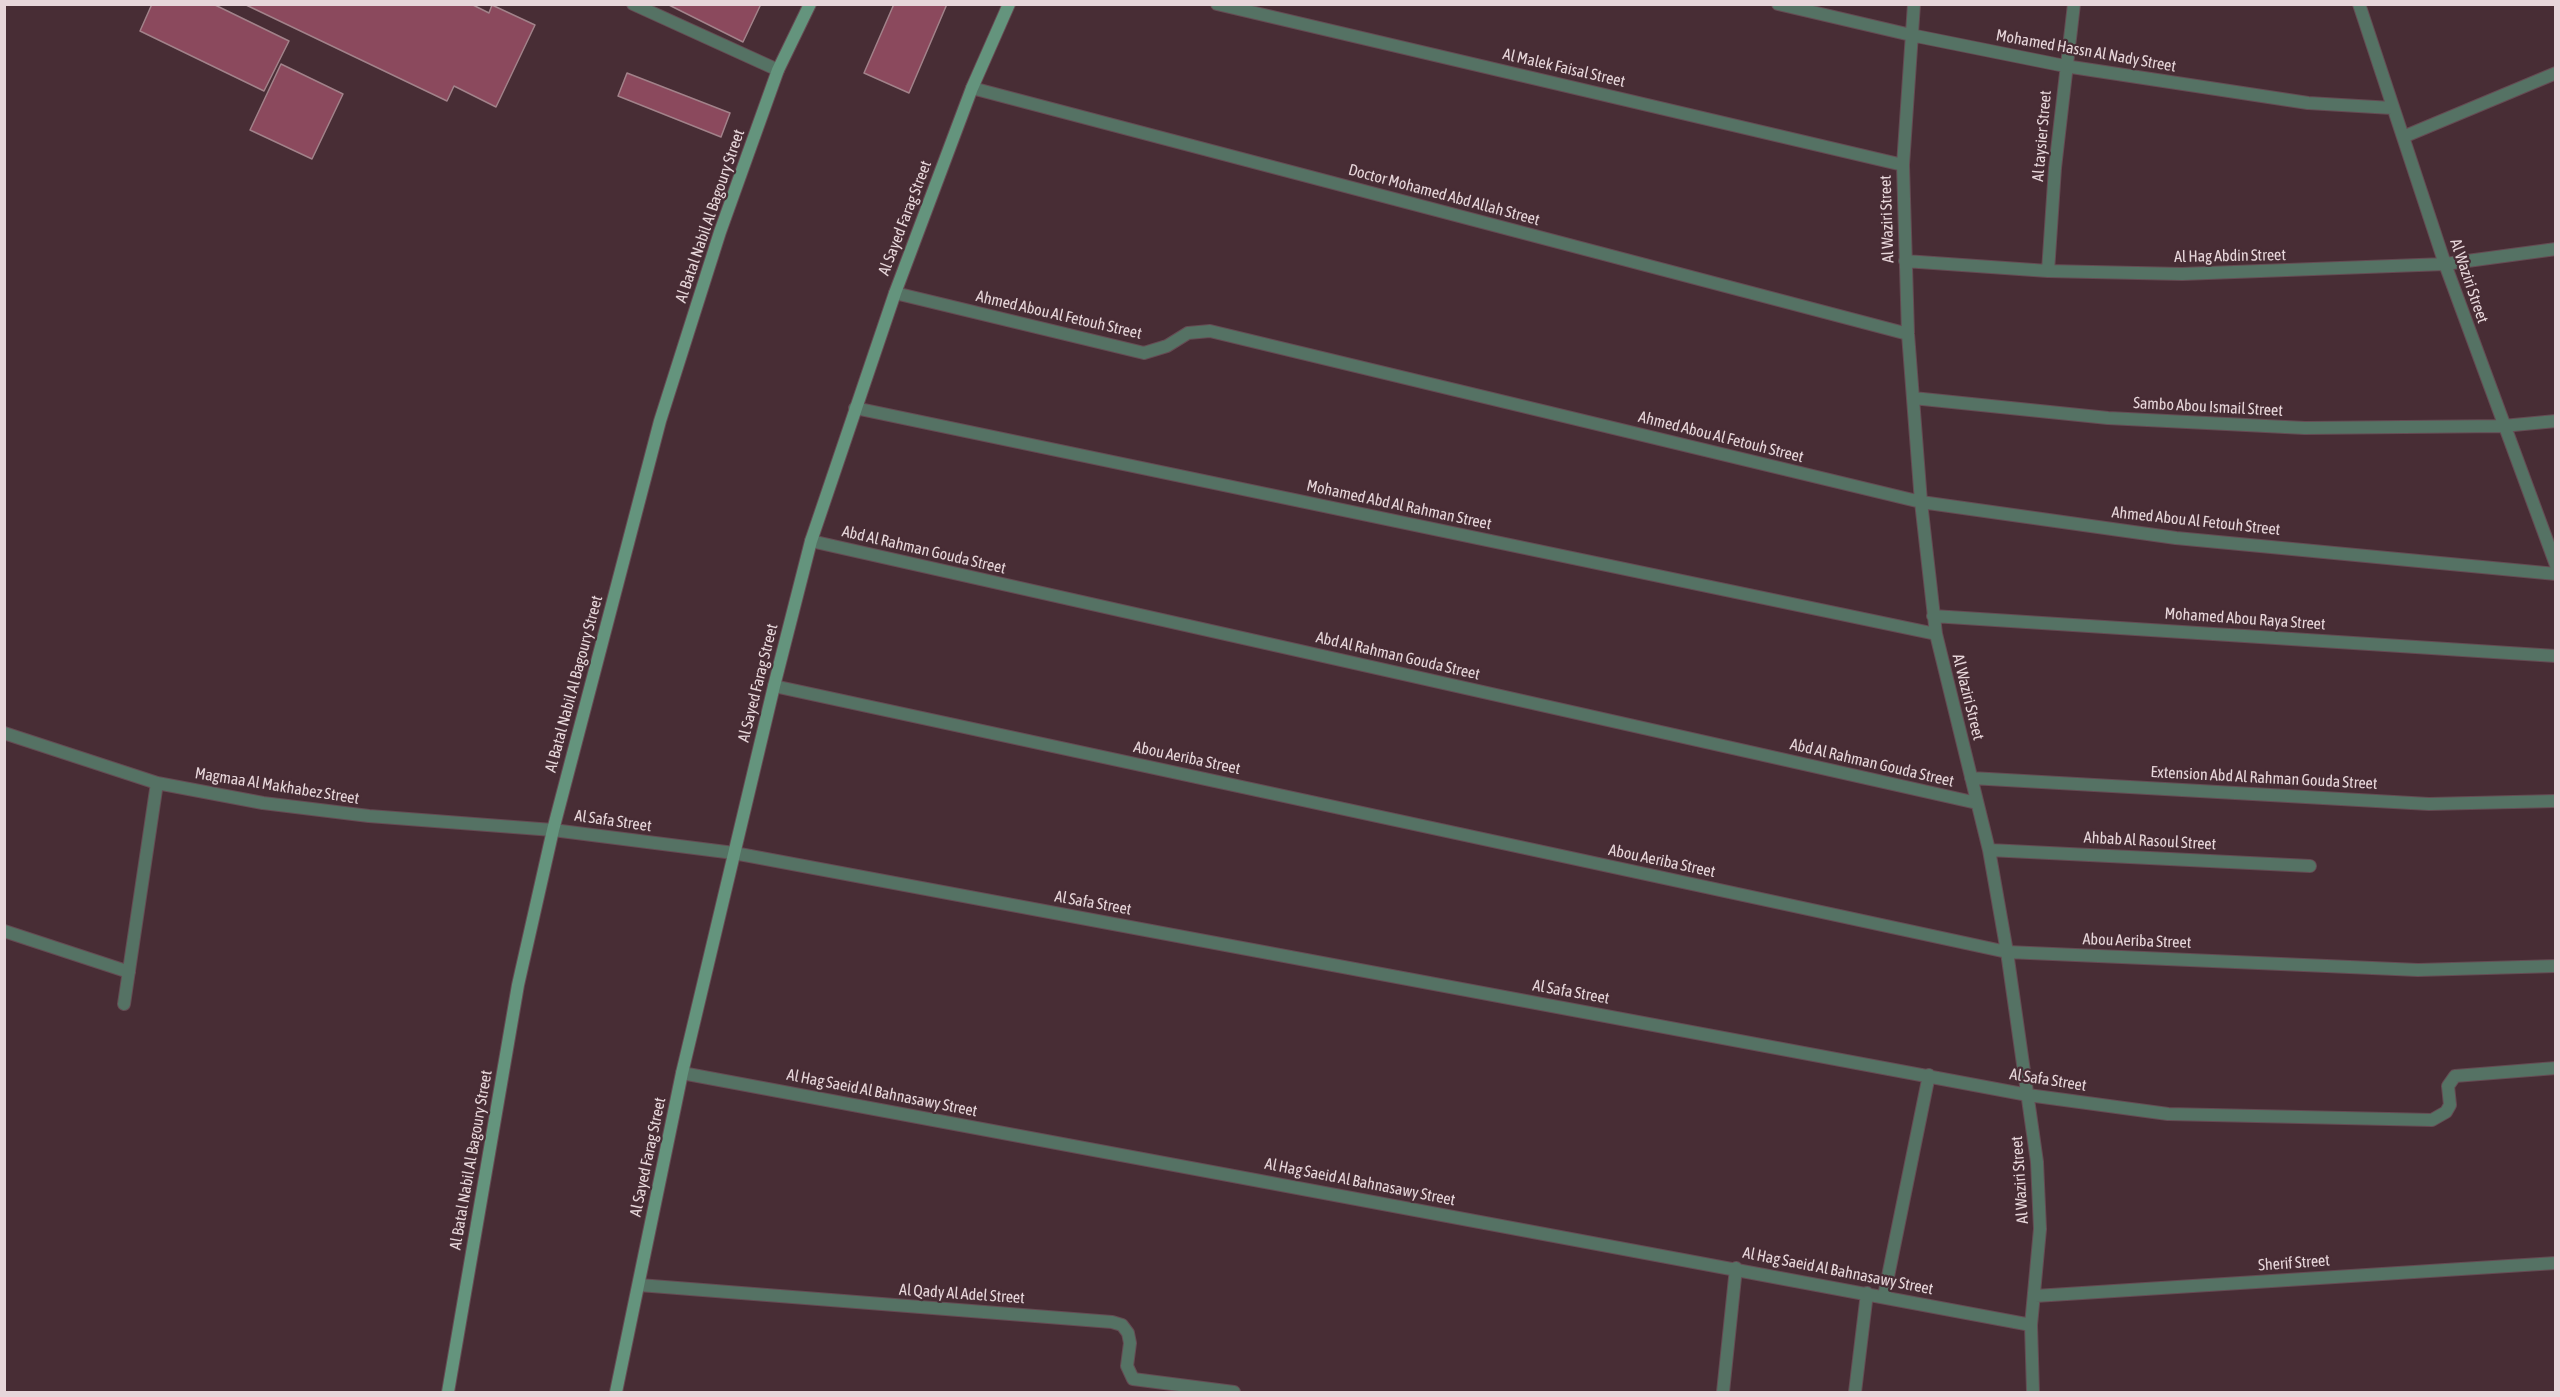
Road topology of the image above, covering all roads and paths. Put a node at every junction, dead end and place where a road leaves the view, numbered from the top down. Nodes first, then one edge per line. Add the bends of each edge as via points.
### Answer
1 (633, 4) edge
2 (810, 4) edge
3 (1009, 4) edge
4 (1217, 4) edge
5 (1778, 4) edge
6 (1914, 4) edge
7 (2074, 4) edge
8 (2359, 4) edge
9 (1911, 35) junction
10 (2065, 66) junction
11 (778, 70) junction
12 (2556, 73) edge
13 (972, 88) junction
14 (2392, 108) junction
15 (2403, 137) junction
16 (1902, 165) junction
17 (2556, 249) edge
18 (1905, 261) junction
19 (2445, 264) junction
20 (2048, 271) junction
21 (895, 293) junction
22 (1908, 334) junction
23 (1913, 398) junction
24 (855, 408) junction
25 (2556, 422) edge
26 (2503, 426) junction
27 (1921, 502) junction
28 (811, 541) junction
29 (2556, 565) edge
30 (2556, 574) edge
31 (1933, 616) junction
32 (1936, 634) junction
33 (2556, 656) edge
34 (774, 686) junction
35 (4, 733) edge
36 (1971, 778) junction
37 (157, 783) junction
38 (2556, 801) edge
39 (1977, 803) junction
40 (553, 830) junction
41 (1989, 850) junction
42 (734, 854) junction
43 (2310, 866) dead end
44 (4, 931) edge
45 (2007, 952) junction
46 (2556, 966) edge
47 (129, 972) junction
48 (124, 1004) dead end
49 (2556, 1068) edge
50 (682, 1072) junction
51 (1929, 1075) junction
52 (2028, 1095) junction
53 (2556, 1263) edge
54 (1736, 1268) junction
55 (639, 1285) junction
56 (1867, 1293) junction
57 (1884, 1296) junction
58 (2035, 1296) junction
59 (2031, 1325) junction
60 (447, 1392) edge
61 (616, 1392) edge
62 (1234, 1392) edge
63 (1723, 1392) edge
64 (1855, 1392) edge
65 (2032, 1392) edge

1 - 11 street
2 - 11 main road, Al Batal Nabil Al Bagoury Street
3 - 13 main road, Al Sayed Farag Street
4 - 16 street, Al Malek Faisal Street
5 - 9 street, Mohamed Hassn Al Nady Street
6 - 9 street, Al Waziri Street
7 - 10 street, Al taysier Street
8 - 14 street, Al Waziri Street
9 - 10 street, Mohamed Hassn Al Nady Street
9 - 16 street, Al Waziri Street
10 - 14 street, Mohamed Hassn Al Nady Street via 2308,103
10 - 20 street, Al taysier Street
11 - 40 main road, Al Batal Nabil Al Bagoury Street via 720,232 660,421
12 - 15 street
13 - 21 main road, Al Sayed Farag Street
13 - 22 street, Doctor Mohamed Abd Allah Street
14 - 15 street, Al Waziri Street
15 - 19 street, Al Waziri Street
16 - 18 street, Al Waziri Street
17 - 19 street, Al Hag Abdin Street
18 - 20 street, Al Hag Abdin Street
18 - 22 street, Al Waziri Street
19 - 20 street, Al Hag Abdin Street via 2182,274
19 - 26 street, Al Waziri Street
21 - 24 main road, Al Sayed Farag Street
21 - 27 street, Ahmed Abou Al Fetouh Street via 1144,353 1167,346 1188,333 1210,331
22 - 23 street, Al Waziri Street
23 - 26 street, Sambo Abou Ismail Street via 2108,418 2305,428
23 - 27 street, Al Waziri Street
24 - 28 main road, Al Sayed Farag Street
24 - 32 street, Mohamed Abd Al Rahman Street
25 - 26 street, Sambo Abou Ismail Street
26 - 29 street, Al Waziri Street
27 - 30 street, Ahmed Abou Al Fetouh Street via 2176,538
27 - 31 street, Al Waziri Street
28 - 34 main road, Al Sayed Farag Street
28 - 39 street, Abd Al Rahman Gouda Street
31 - 32 street, Al Waziri Street
31 - 33 street, Mohamed Abou Raya Street
32 - 36 street, Al Waziri Street
34 - 42 main road, Al Sayed Farag Street
34 - 45 street, Abou Aeriba Street
35 - 37 street, Magmaa Al Makhabez Street
36 - 38 street, Extension Abd Al Rahman Gouda Street via 2429,804
36 - 39 street, Al Waziri Street
37 - 40 street, Magmaa Al Makhabez Street via 262,803 369,816
37 - 47 street
39 - 41 street, Al Waziri Street
40 - 42 street, Al Safa Street
40 - 60 main road, Al Batal Nabil Al Bagoury Street via 518,986
41 - 43 street, Ahbab Al Rasoul Street
41 - 45 street, Al Waziri Street
42 - 50 main road, Al Sayed Farag Street
42 - 51 street, Al Safa Street
44 - 47 street
45 - 46 street, Abou Aeriba Street via 2418,970
45 - 52 street, Al Waziri Street
47 - 48 street
49 - 52 street, Al Safa Street via 2455,1076 2448,1086 2450,1105 2432,1119 2168,1114
50 - 54 street, Al Hag Saeid Al Bahnasawy Street
50 - 55 main road, Al Sayed Farag Street
51 - 52 street, Al Safa Street
51 - 57 street
52 - 58 street, Al Waziri Street via 2040,1229
53 - 58 street, Sherif Street
54 - 56 street, Al Hag Saeid Al Bahnasawy Street
54 - 63 street
55 - 61 main road, Al Sayed Farag Street
55 - 62 street, Al Qady Al Adel Street via 1112,1322 1122,1325 1128,1333 1127,1366 1133,1379
56 - 57 street, Al Hag Saeid Al Bahnasawy Street
56 - 64 street
57 - 59 street, Al Hag Saeid Al Bahnasawy Street
58 - 59 street, Al Waziri Street
59 - 65 street, Al Waziri Street

